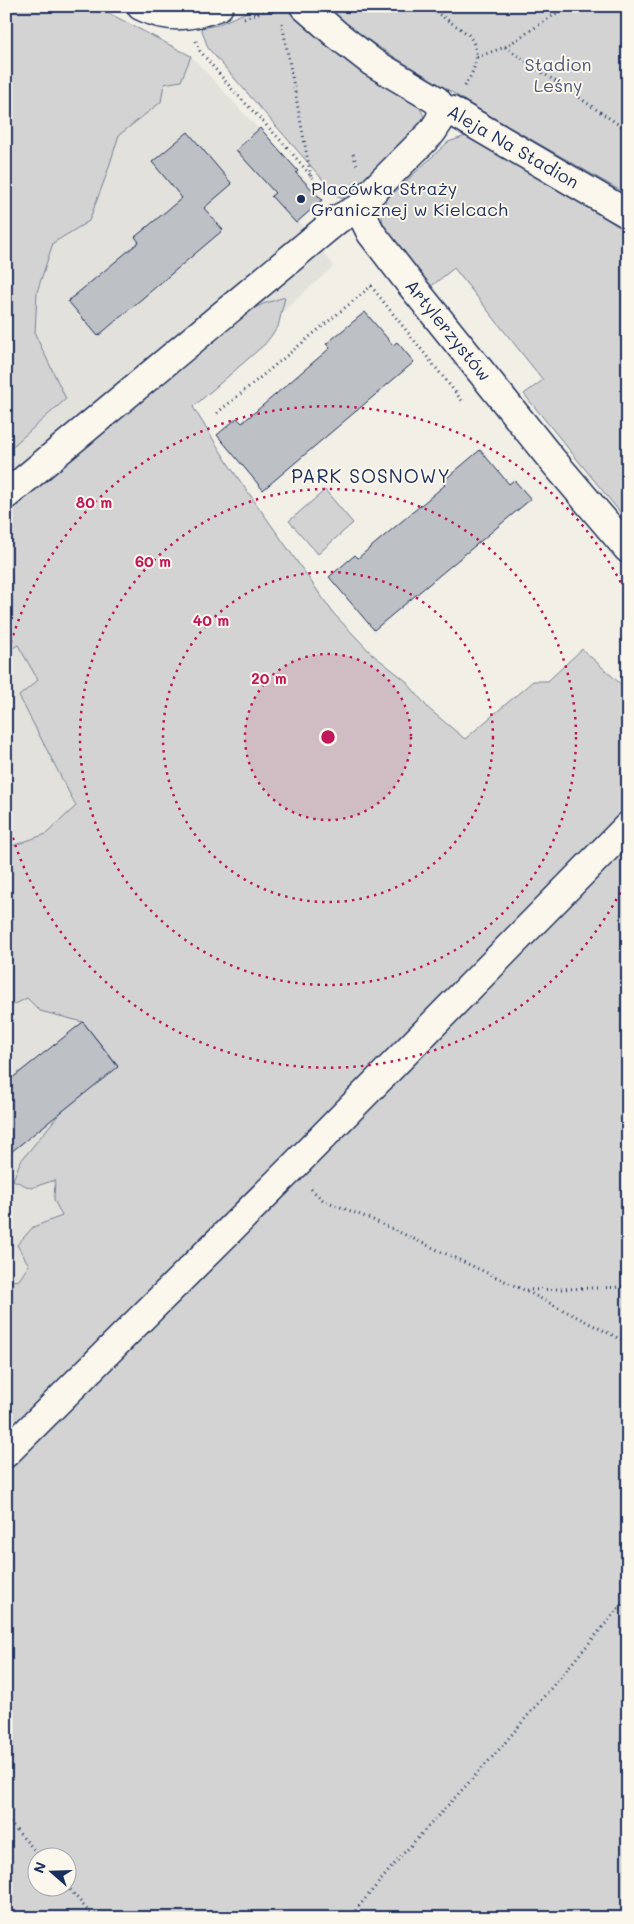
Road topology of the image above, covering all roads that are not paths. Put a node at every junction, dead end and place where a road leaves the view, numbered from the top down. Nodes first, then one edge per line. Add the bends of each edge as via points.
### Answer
1 (130, 10) edge
2 (292, 10) edge
3 (228, 14) edge
4 (443, 109) junction
5 (356, 212) junction
6 (628, 214) edge
7 (6, 496) edge
8 (628, 549) edge
9 (628, 826) edge
10 (6, 1453) edge

1 - 3 street via 148,10 172,16
2 - 4 street, Aleja Na Stadion via 336,34 372,62 436,100
4 - 5 street via 432,132
4 - 6 street, Aleja Na Stadion via 450,110
5 - 7 street
5 - 8 street, Artylerzystów via 548,455
9 - 10 street

